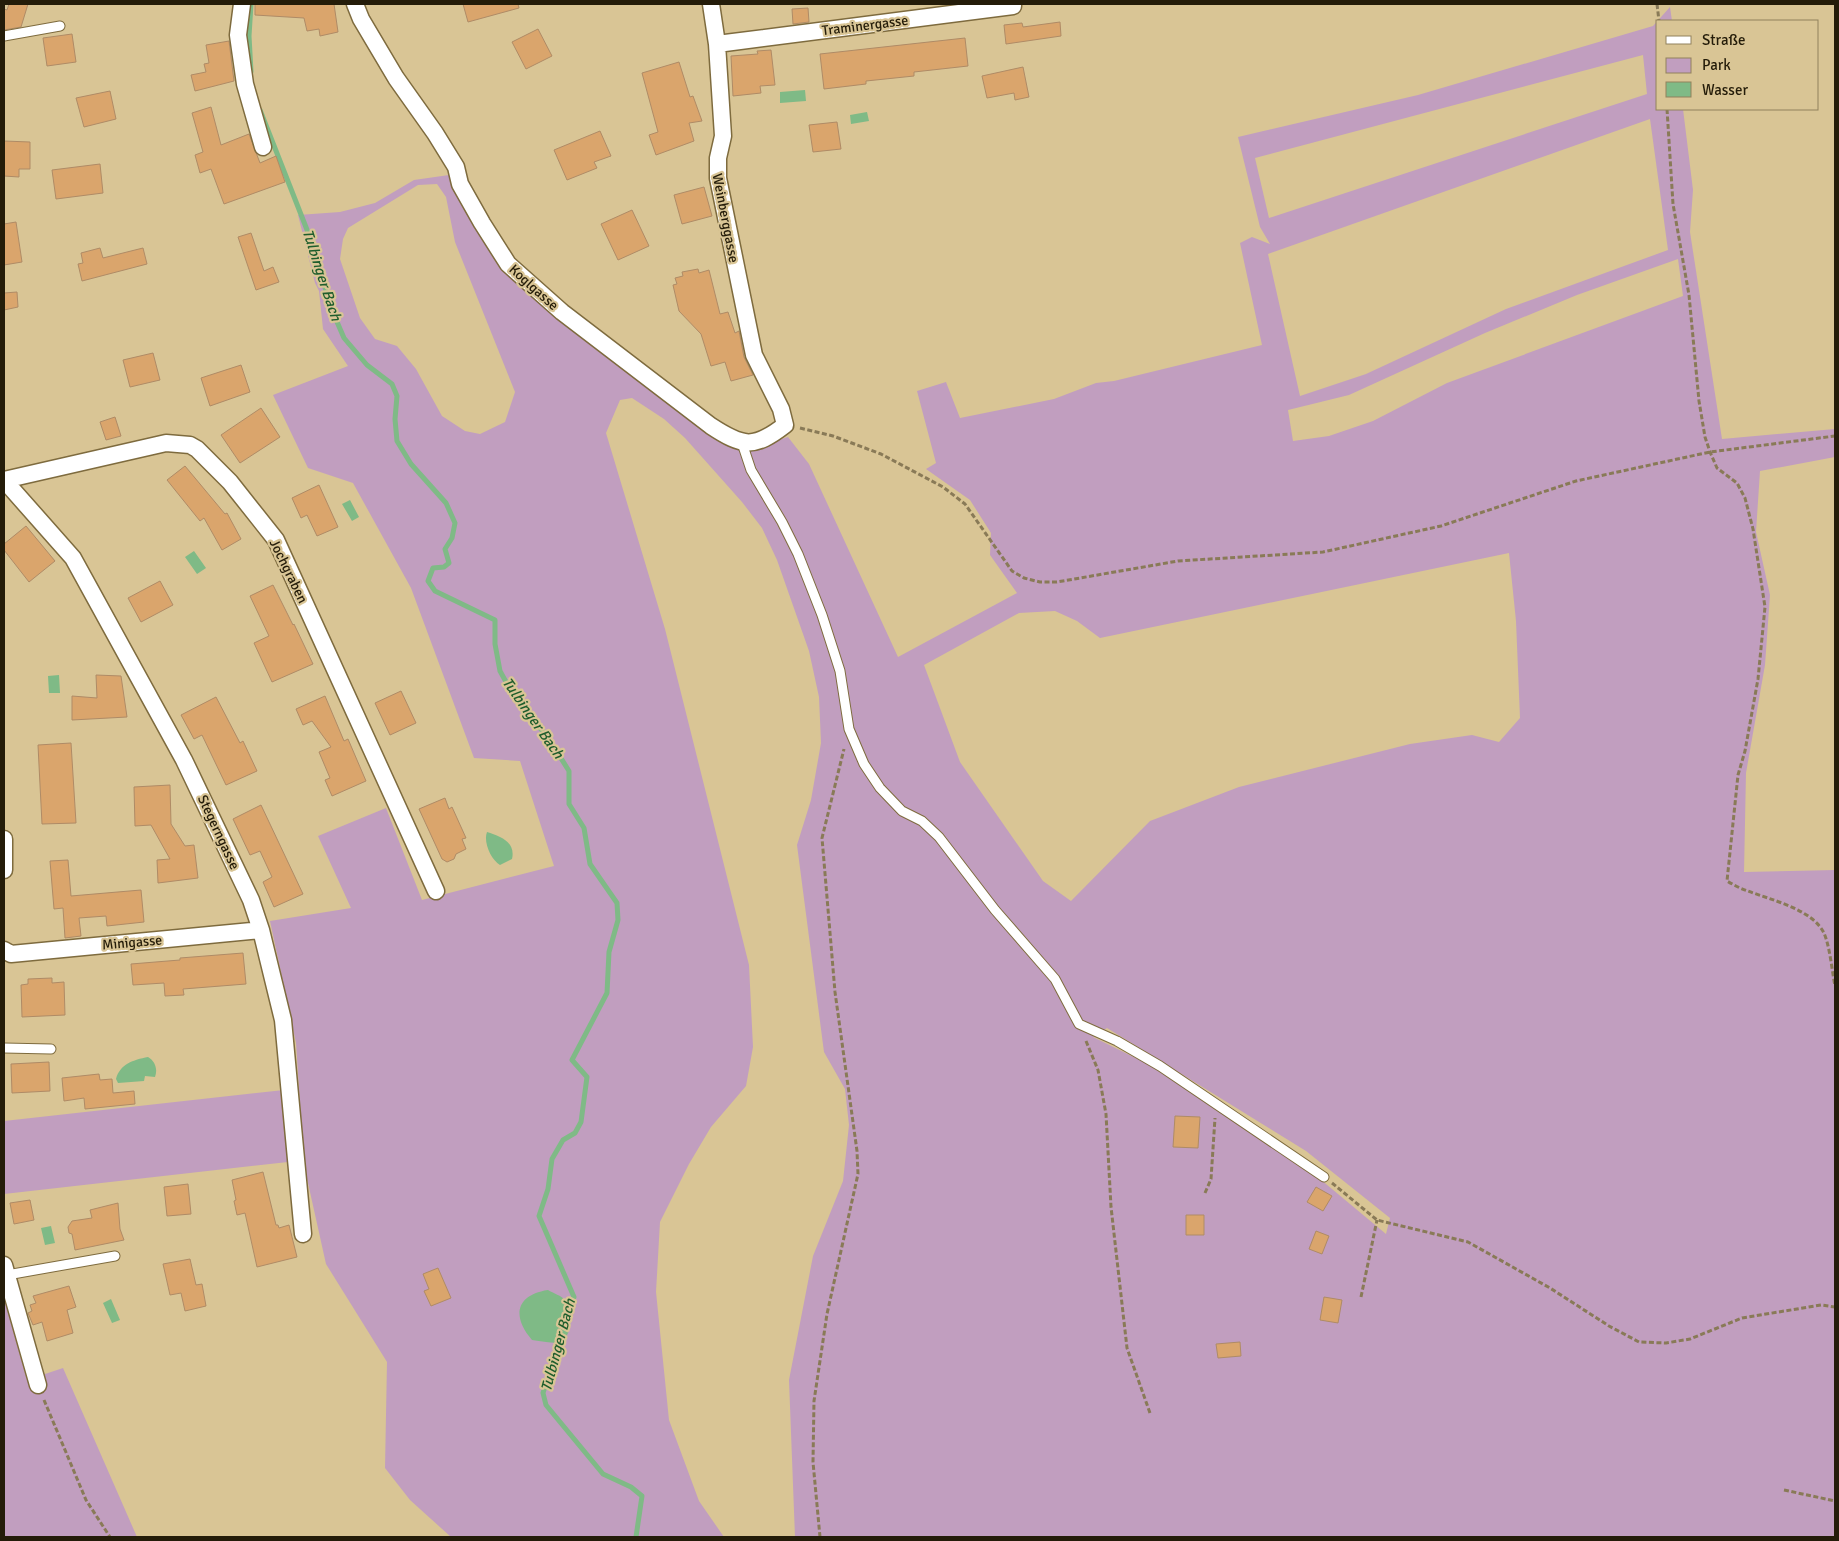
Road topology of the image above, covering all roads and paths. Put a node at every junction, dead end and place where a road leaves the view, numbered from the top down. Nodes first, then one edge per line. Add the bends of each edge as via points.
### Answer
1 (242, 4) edge
2 (355, 4) edge
3 (711, 4) edge
4 (1657, 4) edge
5 (1013, 6) dead end
6 (1659, 20) edge
7 (60, 26) dead end
8 (4, 36) edge
9 (717, 44) junction
10 (1668, 110) edge
11 (263, 147) dead end
12 (785, 425) junction
13 (1835, 436) edge
14 (742, 443) junction
15 (1710, 452) junction
16 (4, 480) edge
17 (848, 729) junction
18 (4, 839) edge
19 (4, 870) edge
20 (436, 891) dead end
21 (261, 930) junction
22 (4, 950) edge
23 (1835, 986) edge
24 (1079, 1024) junction
25 (4, 1048) edge
26 (51, 1049) dead end
27 (1216, 1105) junction
28 (1324, 1176) joint
29 (1205, 1193) dead end
30 (1377, 1220) junction
31 (303, 1234) dead end
32 (115, 1256) dead end
33 (5, 1270) edge
34 (1360, 1297) dead end
35 (1835, 1307) edge
36 (38, 1385) joint
37 (1150, 1413) dead end
38 (1784, 1490) dead end
39 (1835, 1501) edge
40 (110, 1537) edge
41 (820, 1537) edge

1 - 11 street via 238,34 243,74
2 - 14 street, Koglgasse via 396,78 456,167 460,184 508,264 562,312 678,401 726,436
3 - 9 street, Weinberggasse
4 - 6 path
5 - 9 street, Traminergasse
7 - 8 lane
9 - 12 street, Weinberggasse via 723,136 718,178 754,354
10 - 15 path via 1673,204 1686,271 1700,401
12 - 14 street via 773,434
12 - 15 path via 833,436 881,454 943,487 965,504 1012,571 1040,582 1057,582 1178,561 1323,552 1440,526 1576,481
13 - 15 path
14 - 17 lane via 751,470 798,554 822,615 840,671
15 - 23 path via 1717,468 1737,483 1744,498 1753,529 1765,607 1758,679 1738,775 1727,882 1791,907 1818,925 1824,934
16 - 20 street, Jochgraben via 166,443 190,445 202,453 230,482 276,540
16 - 21 street, Stegerngasse via 73,558 184,760 251,900
17 - 24 lane via 864,764 880,788 902,811 922,821 939,837 1054,979
17 - 41 path via 822,838 835,992 858,1151 858,1174 827,1314 814,1401 812,1462
18 - 19 street
21 - 22 street, Minigasse via 11,954
21 - 31 street, Stegerngasse via 283,1020
24 - 27 lane via 1160,1066
24 - 37 path via 1098,1070 1106,1114 1111,1207 1127,1348
25 - 26 lane
27 - 28 lane
27 - 29 path via 1211,1179
28 - 30 path
30 - 34 path
30 - 35 path via 1468,1242 1639,1342 1682,1341 1742,1318 1821,1305
32 - 33 lane
33 - 36 street
36 - 40 path via 86,1500
38 - 39 path

